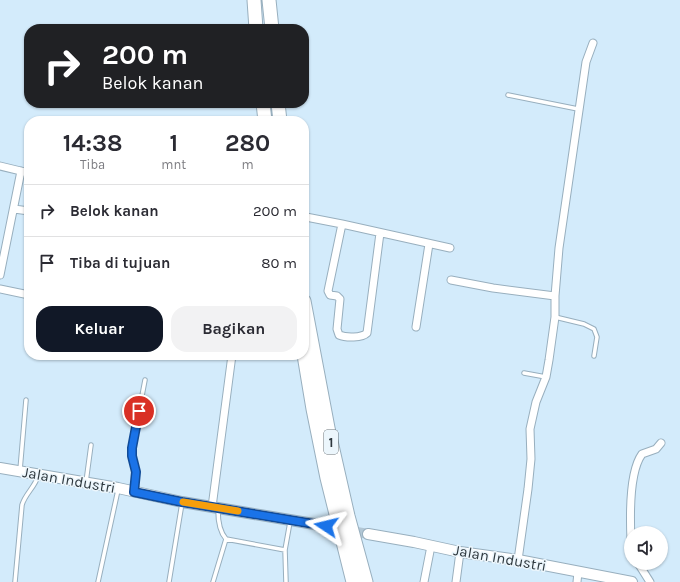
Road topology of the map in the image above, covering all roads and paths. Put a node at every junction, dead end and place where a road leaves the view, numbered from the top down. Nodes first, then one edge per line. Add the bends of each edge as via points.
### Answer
1 (254, 0) edge
2 (269, 0) edge
3 (256, 24) edge
4 (271, 24) edge
5 (594, 43) dead end
6 (508, 95) dead end
7 (578, 109) junction
8 (0, 166) edge
9 (21, 171) junction
10 (24, 172) edge
11 (14, 209) junction
12 (24, 210) edge
13 (309, 218) edge
14 (342, 224) junction
15 (380, 233) junction
16 (429, 244) junction
17 (450, 248) dead end
18 (0, 275) edge
19 (451, 280) dead end
20 (0, 290) edge
21 (24, 293) edge
22 (555, 296) junction
23 (555, 317) junction
24 (309, 327) edge
25 (416, 328) dead end
26 (594, 356) dead end
27 (231, 360) edge
28 (305, 360) edge
29 (524, 373) dead end
30 (546, 377) junction
31 (145, 380) dead end
32 (26, 400) dead end
33 (661, 443) dead end
34 (90, 445) dead end
35 (0, 468) edge
36 (20, 471) junction
37 (38, 475) junction
38 (86, 483) junction
39 (118, 488) junction
40 (134, 492) junction
41 (182, 502) junction
42 (215, 507) junction
43 (290, 521) junction
44 (326, 526) tunnel mouth
45 (630, 526) edge
46 (368, 534) tunnel mouth
47 (226, 539) junction
48 (431, 546) junction
49 (285, 550) junction
50 (460, 552) junction
51 (518, 560) junction
52 (642, 570) edge
53 (577, 577) edge
54 (621, 581) edge
55 (15, 582) edge
56 (98, 582) edge
57 (169, 582) edge
58 (213, 582) edge
59 (286, 582) edge
60 (354, 582) edge
61 (366, 582) edge
62 (424, 582) edge
63 (456, 582) edge
64 (632, 582) edge
65 (650, 582) edge

1 - 3 highway
2 - 4 highway
5 - 7 street via 586,62
6 - 7 lane
7 - 22 street
8 - 9 street
9 - 10 street
9 - 11 street
11 - 12 street
11 - 18 street
13 - 14 street
14 - 15 street
14 - 15 street via 328,291 330,295 340,299 337,332 343,336 367,334
15 - 16 street
16 - 17 street
16 - 25 street
19 - 22 street
20 - 21 street
22 - 23 street
23 - 26 lane via 594,328 597,337
23 - 30 street
24 - 61 highway, 1 via 328,428
27 - 42 street
28 - 60 highway, 1 via 327,478
29 - 30 lane
30 - 51 street via 536,402 530,429 531,460
31 - 40 lane via 132,448 136,472
32 - 36 lane
33 - 45 street via 656,449 642,454 638,463 632,486
34 - 38 lane
35 - 36 street, Jalan Industri
36 - 37 street, Jalan Industri
37 - 38 street, Jalan Industri
37 - 55 lane via 23,500
38 - 39 street, Jalan Industri
39 - 40 street, Jalan Industri
39 - 56 lane
40 - 41 street, Jalan Industri
41 - 42 street, Jalan Industri
41 - 57 lane
42 - 43 street, Jalan Industri
42 - 47 lane
43 - 44 street, Jalan Industri
43 - 49 lane
46 - 48 street, Jalan Industri
47 - 49 lane
47 - 58 lane
48 - 50 street, Jalan Industri
48 - 62 street
49 - 59 lane
50 - 51 street, Jalan Industri
50 - 63 street
51 - 53 street, Jalan Industri
52 - 65 street
53 - 54 street, Jalan Industri
54 - 64 street, Jalan Industri

